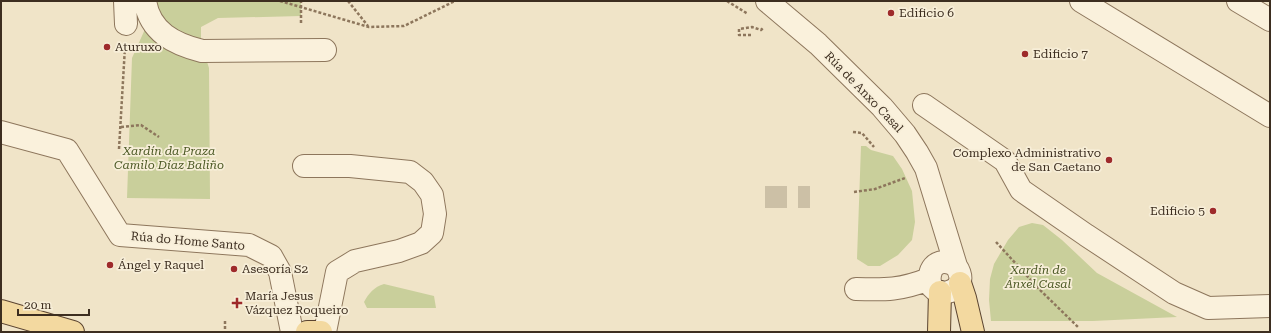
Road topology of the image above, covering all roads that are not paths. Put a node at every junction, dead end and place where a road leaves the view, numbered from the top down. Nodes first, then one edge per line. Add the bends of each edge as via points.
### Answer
1 (126, 1) edge
2 (145, 1) edge
3 (768, 1) edge
4 (1081, 1) edge
5 (1238, 1) edge
6 (1270, 20) edge
7 (126, 24) road end
8 (325, 50) dead end
9 (924, 106) dead end
10 (1270, 116) edge
11 (1, 132) edge
12 (304, 166) dead end
13 (935, 201) junction
14 (958, 275) junction
15 (934, 279) junction
16 (856, 289) dead end
17 (1270, 306) edge
18 (1, 310) edge
19 (73, 332) edge
20 (292, 332) edge
21 (307, 332) edge
22 (321, 332) edge
23 (325, 332) edge
24 (939, 332) edge
25 (973, 332) edge

1 - 7 street
2 - 8 street via 146,12 160,32 178,44 190,48 202,51
3 - 13 street, Rúa de Anxo Casal via 818,44 882,107 905,134 926,168
4 - 10 street
5 - 6 street
9 - 17 street via 1005,161 1021,190 1174,292 1208,308
11 - 20 street, Rúa do Home Santo via 67,150 120,235 249,245 271,256 280,272
12 - 23 street via 350,166 410,172 423,182 432,195 435,214 432,233 422,243 355,261 337,272
13 - 14 street, Rúa de Anxo Casal
13 - 15 street, Rúa de Anxo Casal
14 - 15 street via 957,288 949,292
14 - 15 street via 947,262 937,264
14 - 25 main road
15 - 16 street via 899,288
15 - 24 main road
18 - 19 main road
21 - 22 main road

